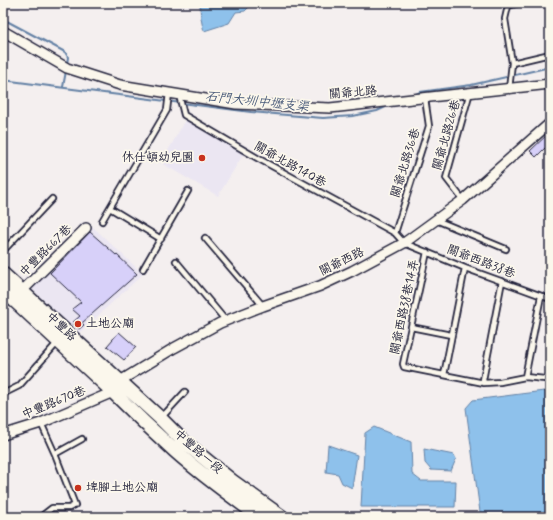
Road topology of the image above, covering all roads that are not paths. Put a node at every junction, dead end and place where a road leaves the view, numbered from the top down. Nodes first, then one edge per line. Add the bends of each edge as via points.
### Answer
1 (519, 3) edge
2 (508, 5) edge
3 (3, 31) edge
4 (550, 54) edge
5 (512, 63) junction
6 (550, 84) edge
7 (509, 89) junction
8 (470, 92) junction
9 (169, 93) junction
10 (179, 95) junction
11 (425, 98) junction
12 (550, 123) edge
13 (188, 191) dead end
14 (52, 199) dead end
15 (463, 200) junction
16 (110, 208) junction
17 (436, 220) junction
18 (102, 221) dead end
19 (86, 228) dead end
20 (395, 233) junction
21 (205, 238) dead end
22 (161, 239) junction
23 (404, 243) junction
24 (506, 249) dead end
25 (3, 251) edge
26 (427, 252) junction
27 (176, 261) dead end
28 (465, 268) junction
29 (143, 269) dead end
30 (3, 274) edge
31 (502, 281) junction
32 (3, 290) edge
33 (22, 291) junction
34 (541, 296) junction
35 (550, 299) edge
36 (263, 306) junction
37 (226, 321) junction
38 (411, 327) junction
39 (451, 335) junction
40 (58, 341) junction
41 (444, 375) junction
42 (525, 377) junction
43 (550, 377) edge
44 (484, 383) junction
45 (116, 386) junction
46 (185, 392) dead end
47 (3, 394) edge
48 (161, 419) junction
49 (41, 423) junction
50 (3, 435) edge
51 (82, 439) dead end
52 (55, 454) junction
53 (43, 515) dead end
54 (260, 517) edge
55 (282, 517) edge

1 - 2 lane
2 - 5 lane via 505,19
3 - 9 street, 關爺北路 via 67,68 120,85
4 - 5 lane
5 - 7 lane
6 - 7 street, 關爺北路
7 - 8 street, 關爺北路
8 - 11 street, 關爺北路
8 - 15 lane, 關爺北路26巷 via 446,178
9 - 10 street, 關爺北路
9 - 16 lane via 167,110
10 - 11 street, 關爺北路 via 236,104 330,108
10 - 20 lane, 關爺北路140巷 via 184,115
11 - 20 lane, 關爺北路36巷 via 428,126
12 - 15 street, 關爺西路
13 - 22 lane
14 - 25 lane
15 - 17 street, 關爺西路
16 - 18 lane
16 - 22 lane
17 - 23 street, 關爺西路
17 - 24 lane
19 - 33 street, 中豐路667巷
20 - 23 lane, 關爺北路140巷
21 - 36 lane
22 - 29 lane
23 - 26 lane, 關爺西路38巷
23 - 36 street, 關爺西路 via 320,286
26 - 28 lane, 關爺西路38巷
26 - 38 lane, 關爺西路38巷14弄
27 - 37 lane
28 - 31 lane, 關爺西路38巷
28 - 39 lane
30 - 33 main road, 中豐路
31 - 34 lane, 關爺西路38巷
31 - 44 lane
32 - 40 main road, 中豐路
33 - 45 main road, 中豐路
34 - 35 lane, 關爺西路38巷
34 - 42 lane
36 - 37 street, 關爺西路
37 - 45 street, 關爺西路 via 174,348
38 - 39 lane
38 - 41 lane, 關爺西路38巷14弄 via 404,367
39 - 41 lane
40 - 45 main road, 中豐路
40 - 47 lane via 19,386
41 - 44 lane
42 - 43 lane
42 - 44 lane
45 - 48 main road, 中豐路一段
45 - 49 street, 中豐路670巷
45 - 54 main road, 中豐路一段 via 128,407 175,452
46 - 48 lane
48 - 55 main road, 中豐路一段 via 184,442 232,481
49 - 50 street, 中豐路670巷
49 - 52 lane
51 - 52 lane
52 - 53 lane via 75,504 69,508 52,508

